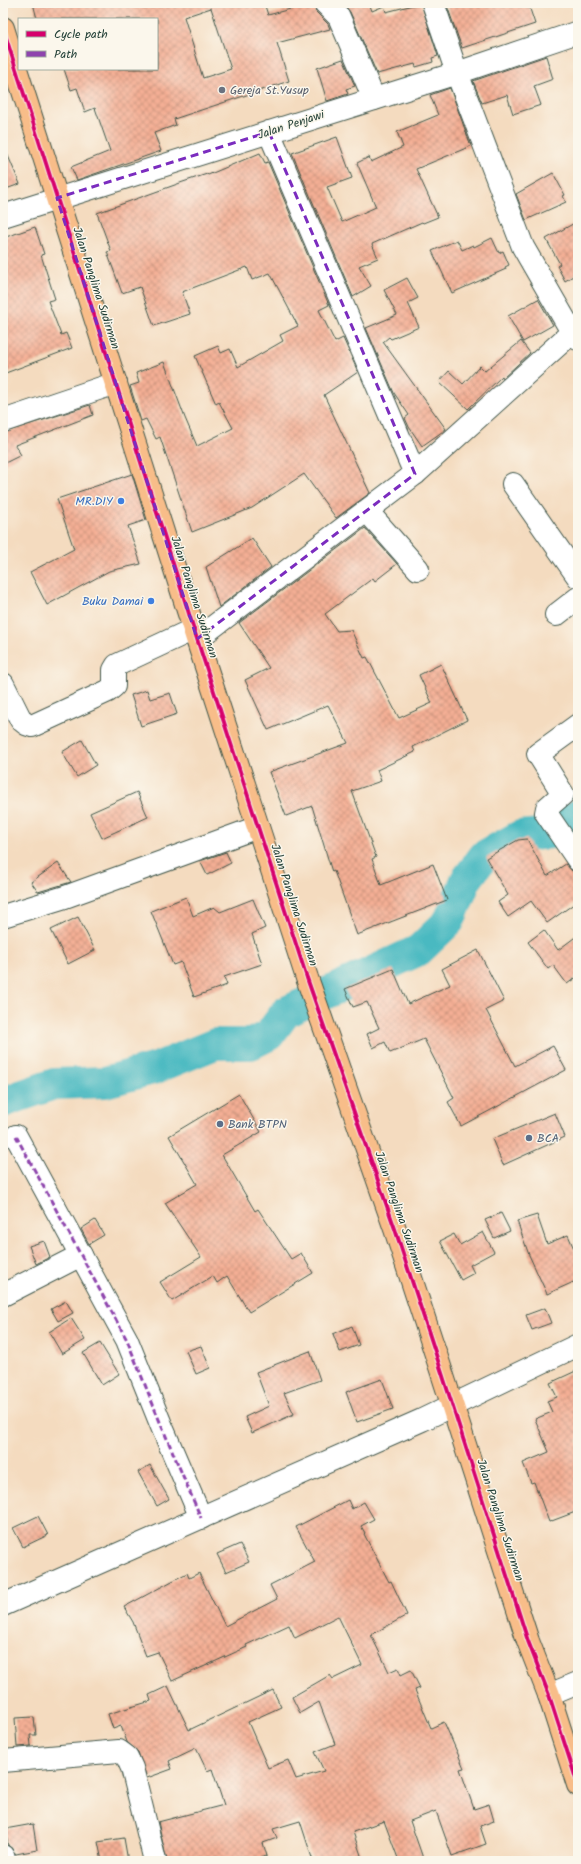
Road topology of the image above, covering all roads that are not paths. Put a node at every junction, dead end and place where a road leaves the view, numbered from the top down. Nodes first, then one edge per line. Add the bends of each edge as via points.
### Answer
1 (325, 3) edge
2 (433, 3) edge
3 (3, 28) edge
4 (578, 32) edge
5 (457, 73) junction
6 (374, 99) junction
7 (269, 132) junction
8 (57, 198) junction
9 (3, 216) edge
10 (576, 333) edge
11 (116, 383) junction
12 (3, 421) edge
13 (415, 474) junction
14 (513, 484) dead end
15 (367, 511) junction
16 (418, 569) dead end
17 (578, 577) edge
18 (578, 598) edge
19 (556, 615) dead end
20 (195, 634) junction
21 (3, 684) edge
22 (578, 725) edge
23 (258, 827) junction
24 (573, 854) edge
25 (3, 916) edge
26 (16, 1136) dead end
27 (81, 1255) junction
28 (3, 1295) edge
29 (578, 1345) edge
30 (453, 1406) junction
31 (201, 1518) junction
32 (3, 1605) edge
33 (578, 1683) edge
34 (549, 1695) junction
35 (3, 1761) edge
36 (578, 1785) edge
37 (3, 1856) edge
38 (5, 1861) edge
39 (155, 1861) edge

1 - 6 street via 339,16
2 - 5 street
3 - 8 main road, Jalan Panglima Sudirman
4 - 5 street, Jalan Penjawi
5 - 6 street, Jalan Penjawi
5 - 10 street via 523,247
6 - 7 street, Jalan Penjawi
7 - 8 street, Jalan Penjawi
7 - 13 street
8 - 9 street, Jalan Penjawi
8 - 11 main road, Jalan Panglima Sudirman
10 - 13 street
11 - 12 street
11 - 20 main road, Jalan Panglima Sudirman
13 - 15 street
14 - 17 street
15 - 16 street
15 - 20 street
18 - 19 street
20 - 21 street via 117,665 114,670 114,686 108,691 32,726 21,720
20 - 23 main road, Jalan Panglima Sudirman
22 - 24 street via 539,753 563,794 547,808 546,813
23 - 25 street via 65,897
23 - 30 main road, Jalan Panglima Sudirman
26 - 27 street
27 - 28 street
27 - 31 street via 127,1340
29 - 30 street
30 - 31 street
30 - 34 main road, Jalan Panglima Sudirman via 528,1641
31 - 32 street
33 - 34 street
34 - 36 main road, Jalan Panglima Sudirman
35 - 39 street via 119,1751 127,1757 132,1768
37 - 38 street

